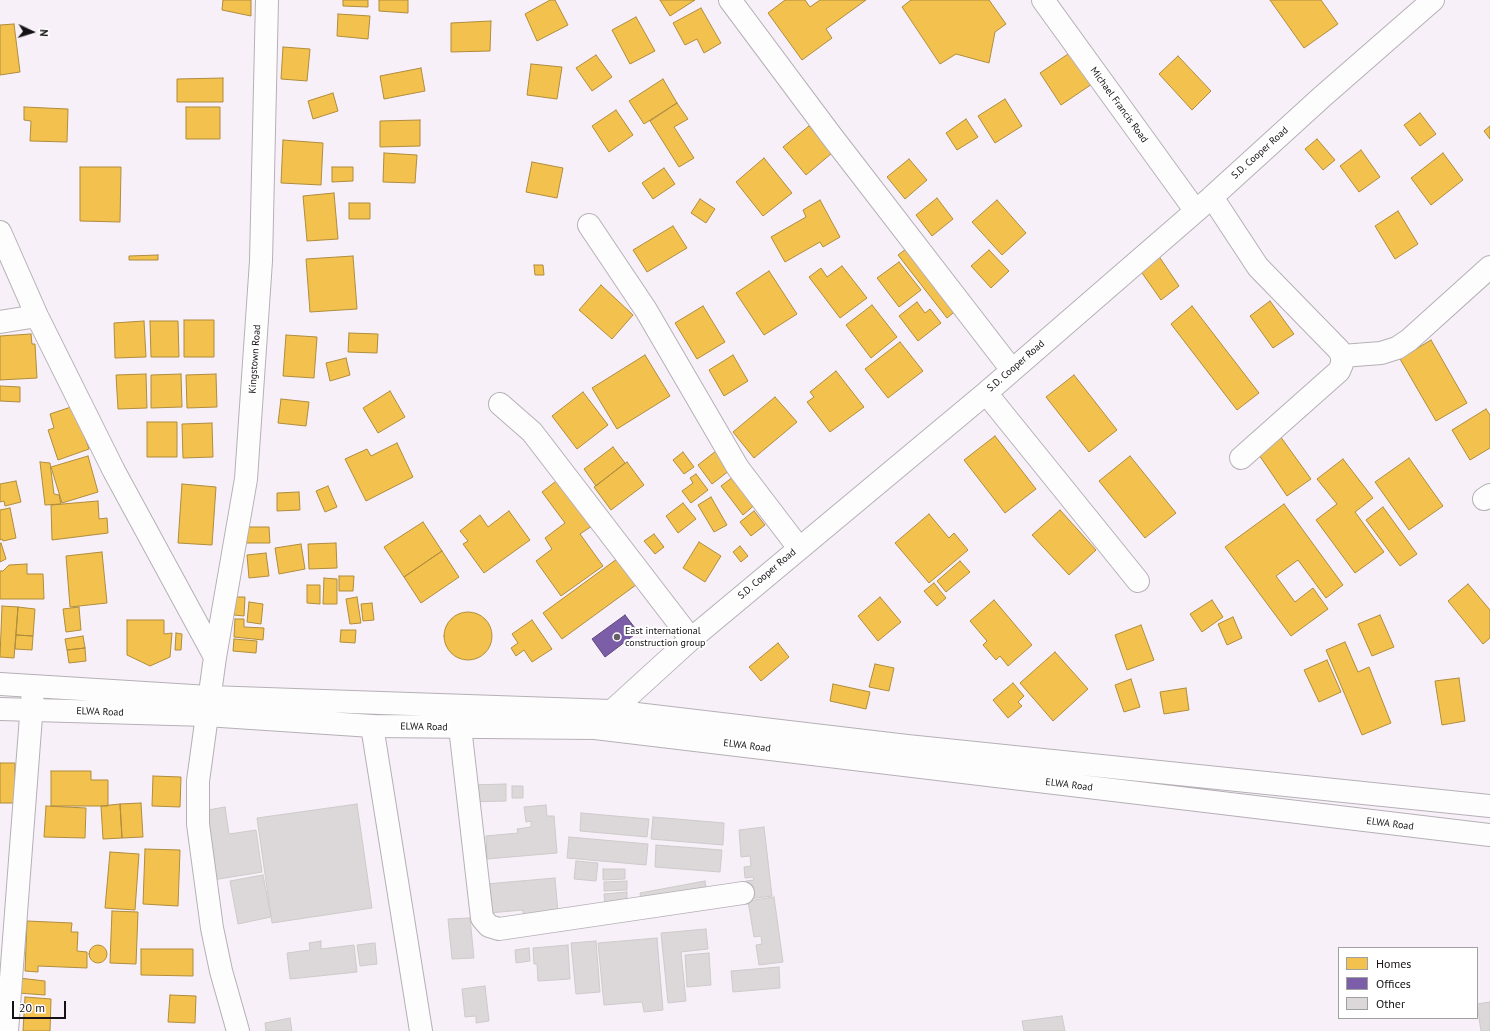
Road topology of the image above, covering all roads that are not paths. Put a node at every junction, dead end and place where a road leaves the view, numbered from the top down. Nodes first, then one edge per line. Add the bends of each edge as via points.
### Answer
1 (268, 0) edge
2 (730, 0) edge
3 (1042, 0) edge
4 (1433, 0) edge
5 (1411, 7) edge
6 (1212, 197) junction
7 (1195, 210) junction
8 (589, 225) dead end
9 (0, 232) edge
10 (1490, 267) edge
11 (37, 316) junction
12 (0, 322) edge
13 (1342, 356) junction
14 (1012, 370) junction
15 (986, 393) junction
16 (500, 404) dead end
17 (1241, 458) dead end
18 (799, 548) junction
19 (1138, 581) dead end
20 (691, 639) junction
21 (215, 657) junction
22 (0, 684) edge
23 (33, 685) junction
24 (207, 706) junction
25 (0, 709) edge
26 (32, 710) junction
27 (611, 711) junction
28 (372, 726) junction
29 (460, 727) junction
30 (595, 728) junction
31 (1490, 806) edge
32 (1490, 835) edge
33 (744, 893) dead end
34 (7, 1031) edge
35 (238, 1031) edge
36 (421, 1031) edge

1 - 21 street, Kingstown Road via 261,261 246,479
2 - 14 street
3 - 7 street, Michael Francis Road
4 - 5 street, S.D. Cooper Road
5 - 6 street, S.D. Cooper Road via 1323,96
6 - 7 street, S.D. Cooper Road
6 - 13 street via 1258,267
7 - 14 street, S.D. Cooper Road
8 - 18 street via 646,310 738,468
9 - 11 street
10 - 13 street via 1397,348 1381,353
11 - 12 street
11 - 21 street via 114,471
13 - 17 street via 1339,370
14 - 15 street, S.D. Cooper Road
15 - 18 street, S.D. Cooper Road
15 - 19 street
16 - 20 street via 532,432
18 - 20 street, S.D. Cooper Road
20 - 27 street, S.D. Cooper Road
21 - 24 street, Kingstown Road
22 - 23 street, ELWA Road
23 - 24 street, ELWA Road
23 - 26 street
24 - 26 street, ELWA Road
24 - 27 street, ELWA Road
24 - 28 street, ELWA Road
24 - 35 street, Kingstown Road via 198,781 198,824 212,928
25 - 26 street, ELWA Road
26 - 34 street
27 - 30 street, S.D. Cooper Road
27 - 31 street, ELWA Road via 907,746
28 - 29 street, ELWA Road
28 - 36 street
29 - 30 street, ELWA Road
29 - 33 street via 482,918 488,926 499,929
30 - 32 street, ELWA Road

